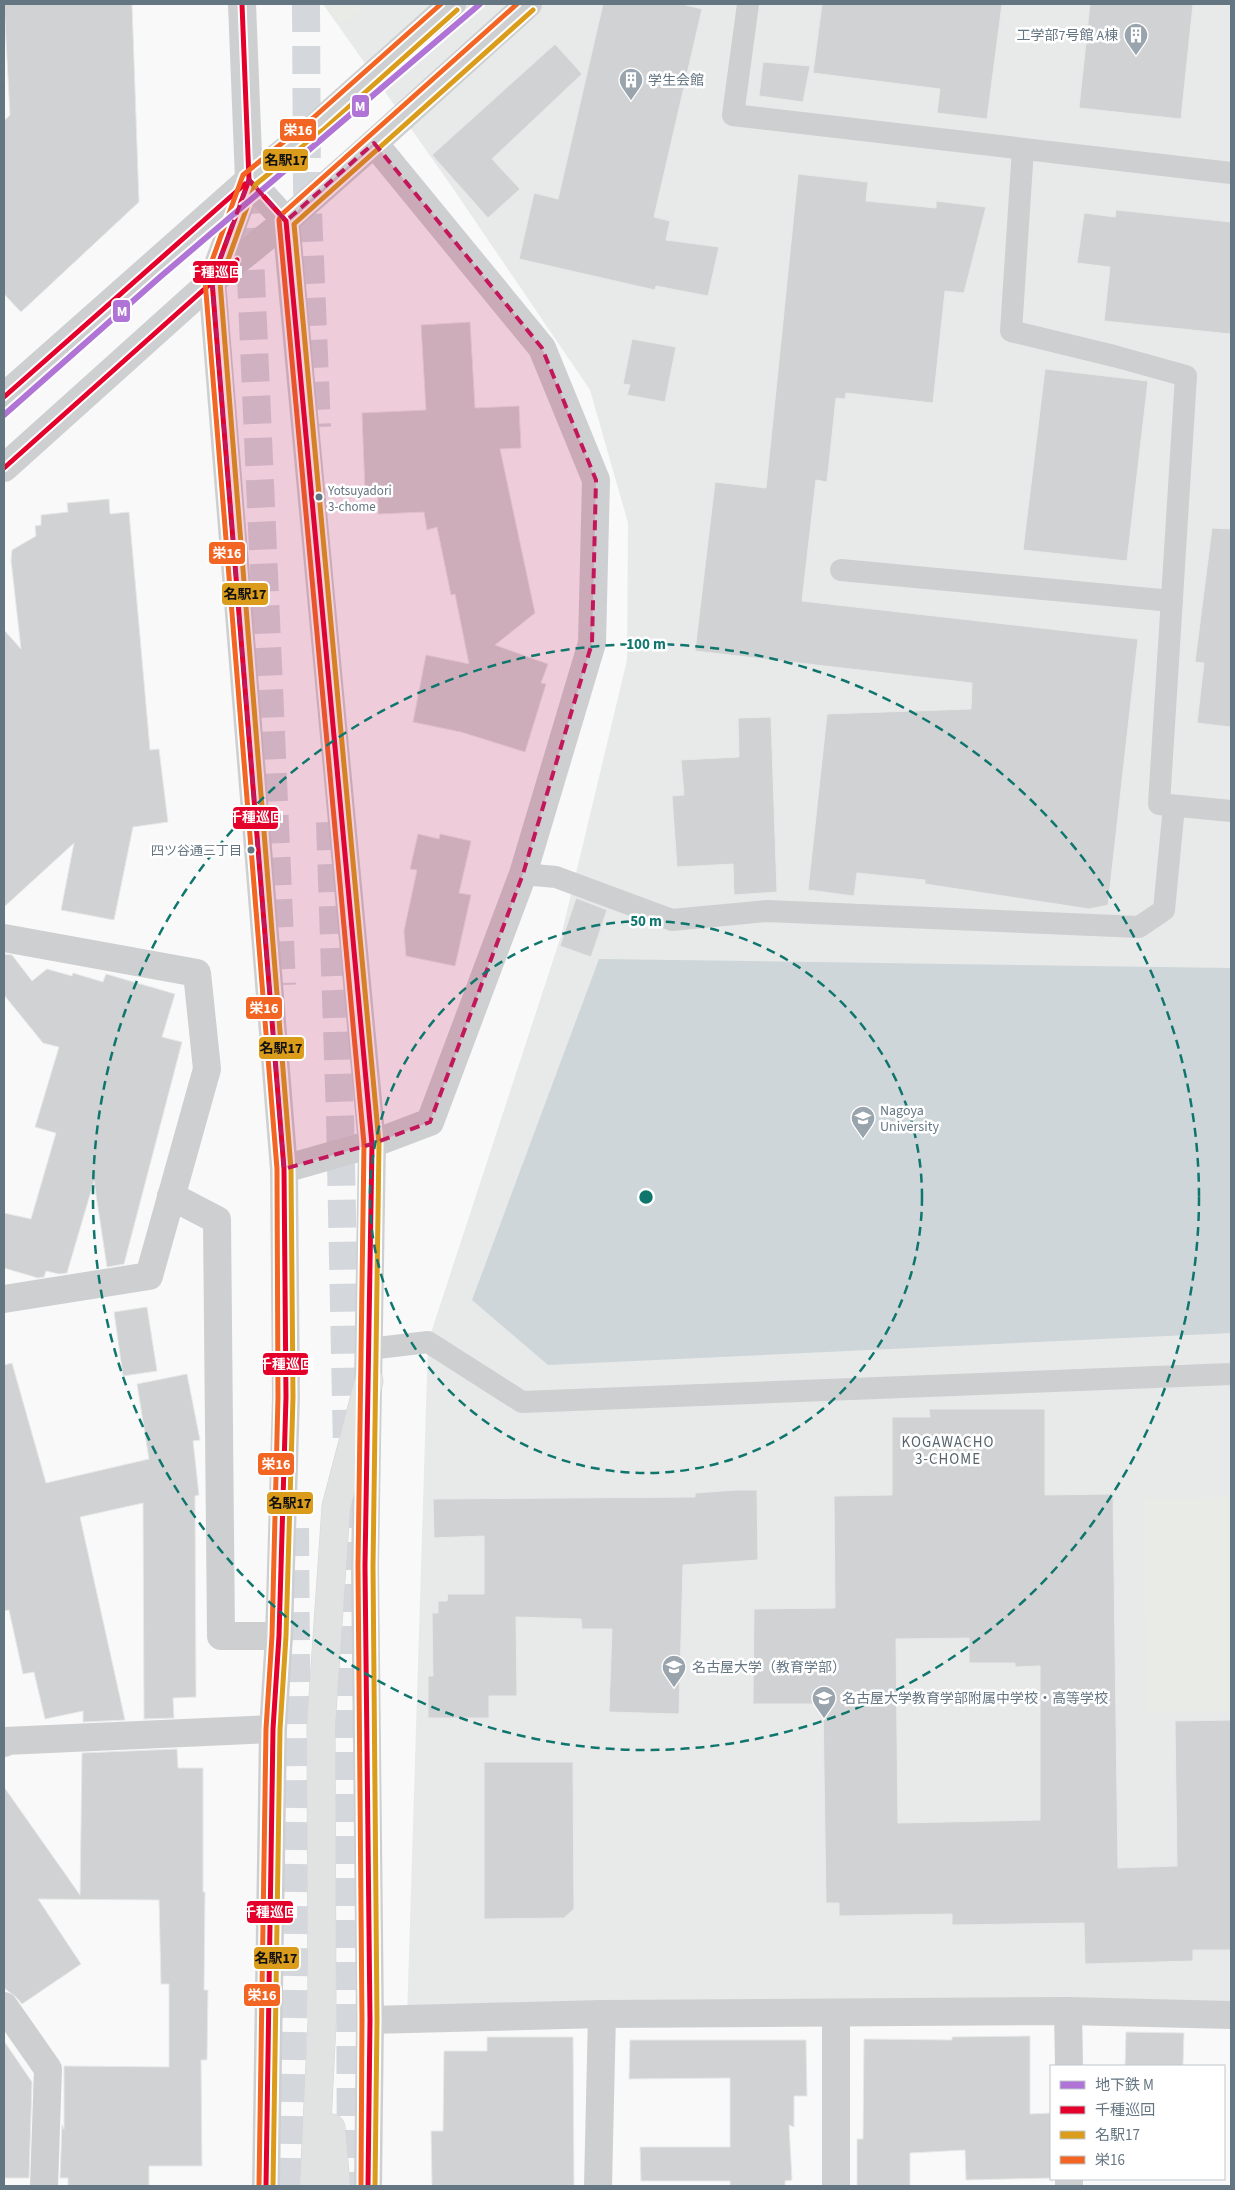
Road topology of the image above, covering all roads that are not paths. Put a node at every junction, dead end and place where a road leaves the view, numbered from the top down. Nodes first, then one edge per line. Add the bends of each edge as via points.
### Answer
1 (242, 4) edge
2 (452, 4) edge
3 (528, 4) edge
4 (748, 4) edge
5 (374, 143) junction
6 (1023, 149) junction
7 (1231, 173) edge
8 (249, 180) junction
9 (286, 221) junction
10 (212, 281) junction
11 (4, 397) edge
12 (4, 468) edge
13 (841, 570) dead end
14 (1172, 601) junction
15 (1174, 806) junction
16 (1231, 811) edge
17 (522, 874) junction
18 (4, 938) edge
19 (372, 1144) junction
20 (284, 1169) junction
21 (171, 1196) junction
22 (4, 1299) edge
23 (369, 1349) junction
24 (1231, 1374) edge
25 (369, 1381) junction
26 (278, 1636) junction
27 (273, 1729) junction
28 (4, 1740) edge
29 (4, 2006) edge
30 (1068, 2012) junction
31 (602, 2014) junction
32 (836, 2014) junction
33 (1231, 2015) edge
34 (370, 2020) junction
35 (322, 2022) junction
36 (1069, 2065) edge
37 (44, 2186) edge
38 (266, 2186) edge
39 (314, 2186) edge
40 (336, 2186) edge
41 (368, 2186) edge
42 (598, 2186) edge
43 (836, 2186) edge

1 - 8 street
2 - 8 street via 318,124
3 - 5 street
4 - 6 lane via 733,115
5 - 9 street
5 - 17 street via 542,348 596,480 592,643
6 - 7 lane
6 - 14 lane via 1011,331 1186,376
8 - 9 street
8 - 10 street
8 - 11 street
9 - 10 street
9 - 19 street
10 - 12 street
10 - 20 street
13 - 14 lane
14 - 15 lane via 1159,804
15 - 16 lane
15 - 17 lane via 1164,910 1139,927 767,911 672,920 556,877
17 - 19 street via 430,1122
18 - 21 street via 197,973 207,1069
19 - 20 street
19 - 23 street
20 - 26 street via 286,1397
21 - 22 street via 150,1276
21 - 26 street via 218,1220 221,1636
23 - 24 lane via 428,1342 522,1402
23 - 25 street
25 - 34 street via 366,1566
25 - 35 highway via 336,1507 321,1726
26 - 27 street
27 - 28 street
27 - 38 street
29 - 37 street via 48,2069
30 - 32 street
30 - 33 street
30 - 36 street
31 - 32 street
31 - 34 street
31 - 42 street
32 - 43 street
34 - 41 street
35 - 39 highway
35 - 40 highway

